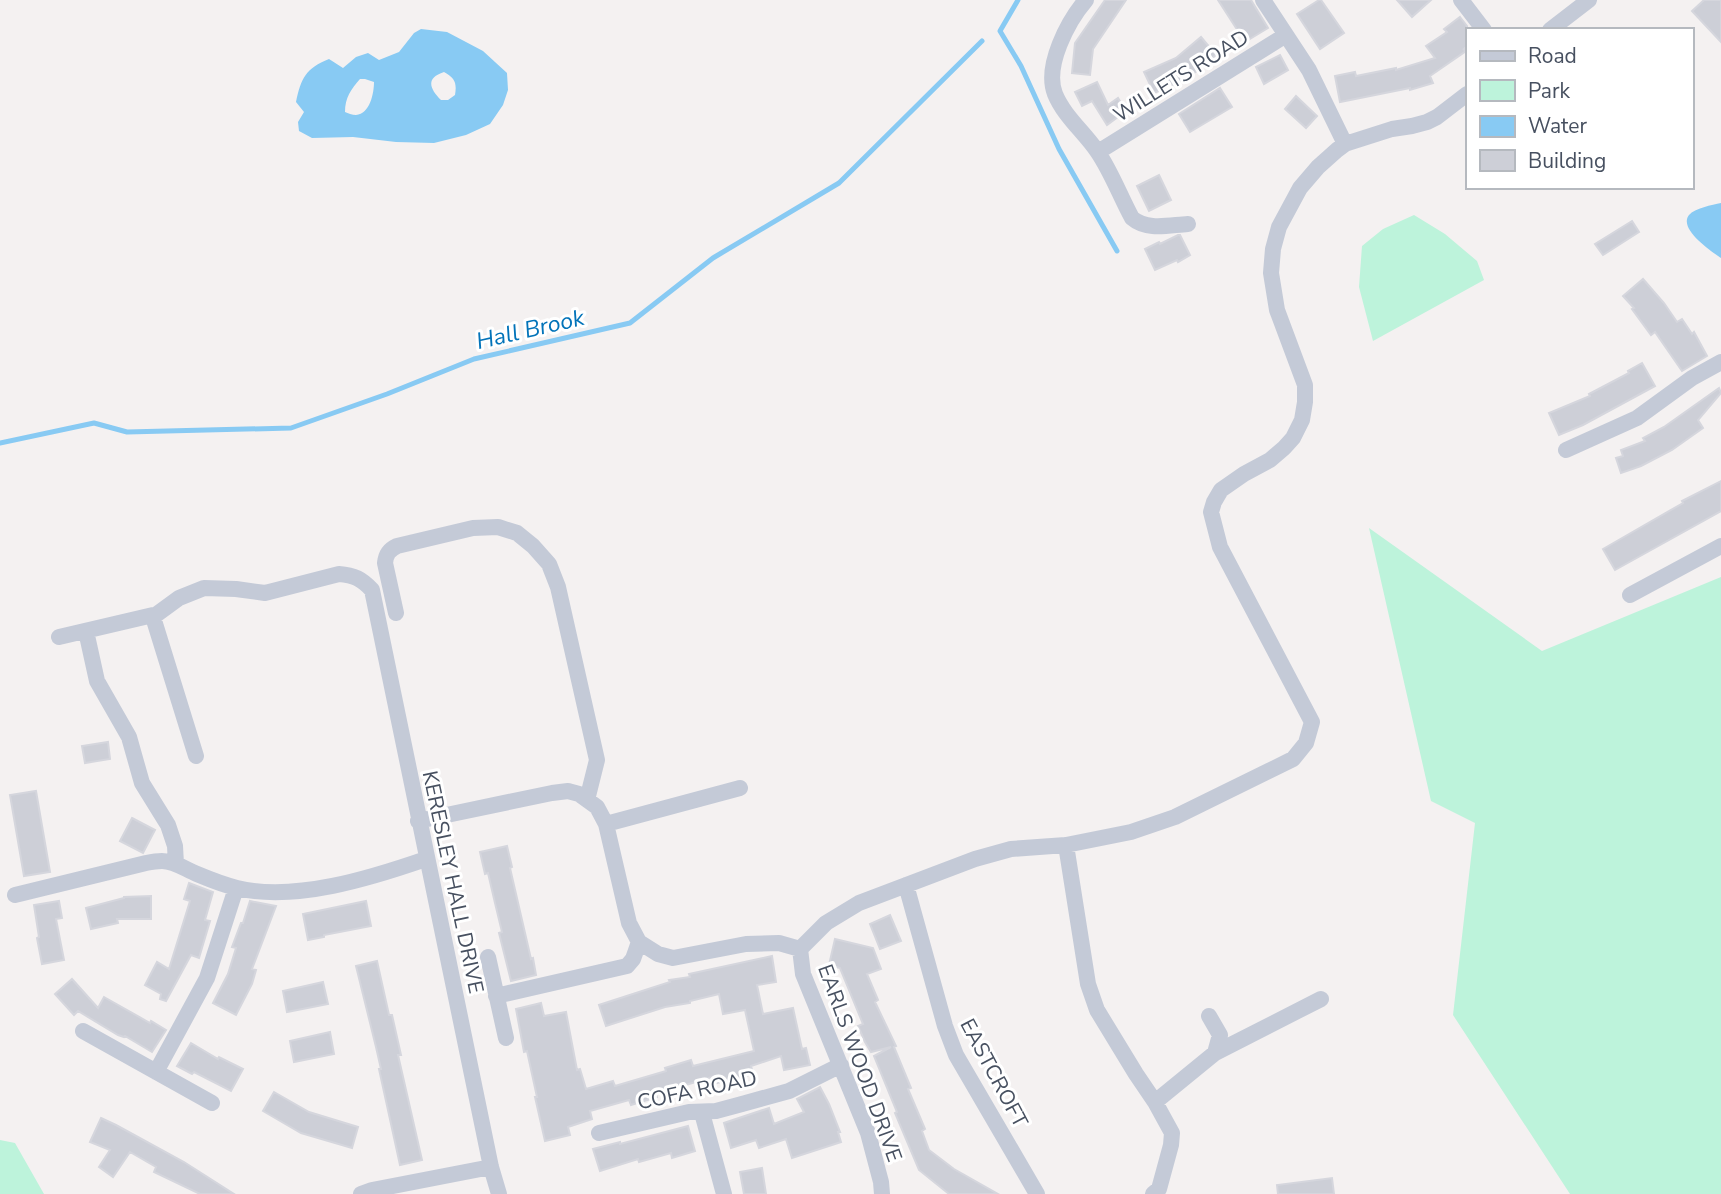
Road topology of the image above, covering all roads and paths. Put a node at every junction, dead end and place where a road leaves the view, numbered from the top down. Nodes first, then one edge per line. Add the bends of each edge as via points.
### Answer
1 (1086, 0) edge
2 (1263, 0) edge
3 (1461, 0) edge
4 (1589, 0) edge
5 (1482, 28) edge
6 (1553, 28) edge
7 (1286, 35) junction
8 (1466, 95) edge
9 (1345, 144) junction
10 (1098, 152) junction
11 (1188, 224) dead end
12 (1721, 362) edge
13 (1566, 450) dead end
14 (1721, 546) edge
15 (1630, 595) dead end
16 (396, 613) dead end
17 (153, 617) junction
18 (86, 631) junction
19 (58, 637) dead end
20 (197, 756) dead end
21 (740, 788) dead end
22 (587, 800) junction
23 (418, 821) junction
24 (606, 824) junction
25 (1066, 845) junction
26 (426, 859) junction
27 (176, 864) junction
28 (906, 885) junction
29 (236, 888) junction
30 (15, 895) dead end
31 (639, 942) junction
32 (800, 949) junction
33 (488, 957) dead end
34 (496, 996) junction
35 (1321, 999) dead end
36 (1209, 1016) dead end
37 (83, 1031) dead end
38 (506, 1038) dead end
39 (1215, 1053) junction
40 (841, 1065) junction
41 (156, 1072) junction
42 (212, 1102) dead end
43 (1155, 1102) junction
44 (702, 1113) junction
45 (599, 1133) dead end
46 (491, 1167) junction
47 (361, 1194) edge
48 (499, 1194) edge
49 (724, 1194) edge
50 (882, 1194) edge
51 (1037, 1194) edge
52 (1153, 1194) edge

1 - 10 street via 1059,46 1053,87 1063,109
2 - 7 street
3 - 5 street
4 - 6 street
7 - 9 street via 1309,70
7 - 10 street, WILLETS ROAD
8 - 9 street, EARLS WOOD DRIVE via 1427,122
9 - 25 street, EARLS WOOD DRIVE via 1300,188 1273,249 1276,310 1305,385 1301,420 1284,448 1220,490 1211,512 1220,547 1311,722 1306,743 1293,759 1175,817 1131,832
10 - 11 street via 1138,223
12 - 13 street via 1637,418
14 - 15 street
16 - 22 street via 386,556 397,546 473,528 498,527 517,533 533,546 549,564 558,587 597,760
17 - 18 street
17 - 20 street
17 - 23 street, KERESLEY HALL DRIVE via 179,598 204,588 265,593 339,574 363,580 372,590
18 - 19 street
18 - 27 street via 97,681 129,737 142,783 168,825
21 - 24 street
22 - 23 street via 568,791
22 - 24 street
23 - 26 street, KERESLEY HALL DRIVE
24 - 31 street via 629,923
25 - 28 street, EARLS WOOD DRIVE via 1011,849
25 - 43 street via 1088,985 1097,1010
26 - 29 street via 372,877 294,891
26 - 46 street, KERESLEY HALL DRIVE
27 - 29 street
27 - 30 street via 146,863
28 - 32 street, EARLS WOOD DRIVE via 859,903 826,923
28 - 51 street, EASTCROFT via 956,1055
29 - 41 street via 206,978
31 - 32 street via 673,958 746,944 779,943
31 - 34 street via 627,966
32 - 40 street, EARLS WOOD DRIVE via 803,974
33 - 34 street
34 - 38 street
35 - 39 street
36 - 39 street via 1220,1035
37 - 41 street
39 - 43 street
40 - 44 street, COFA ROAD via 789,1091
40 - 50 street, EARLS WOOD DRIVE via 868,1133
41 - 42 street
43 - 52 street via 1171,1133 1171,1145 1159,1189
44 - 45 street, COFA ROAD
44 - 49 street
46 - 47 street
46 - 48 street, KERESLEY HALL DRIVE

